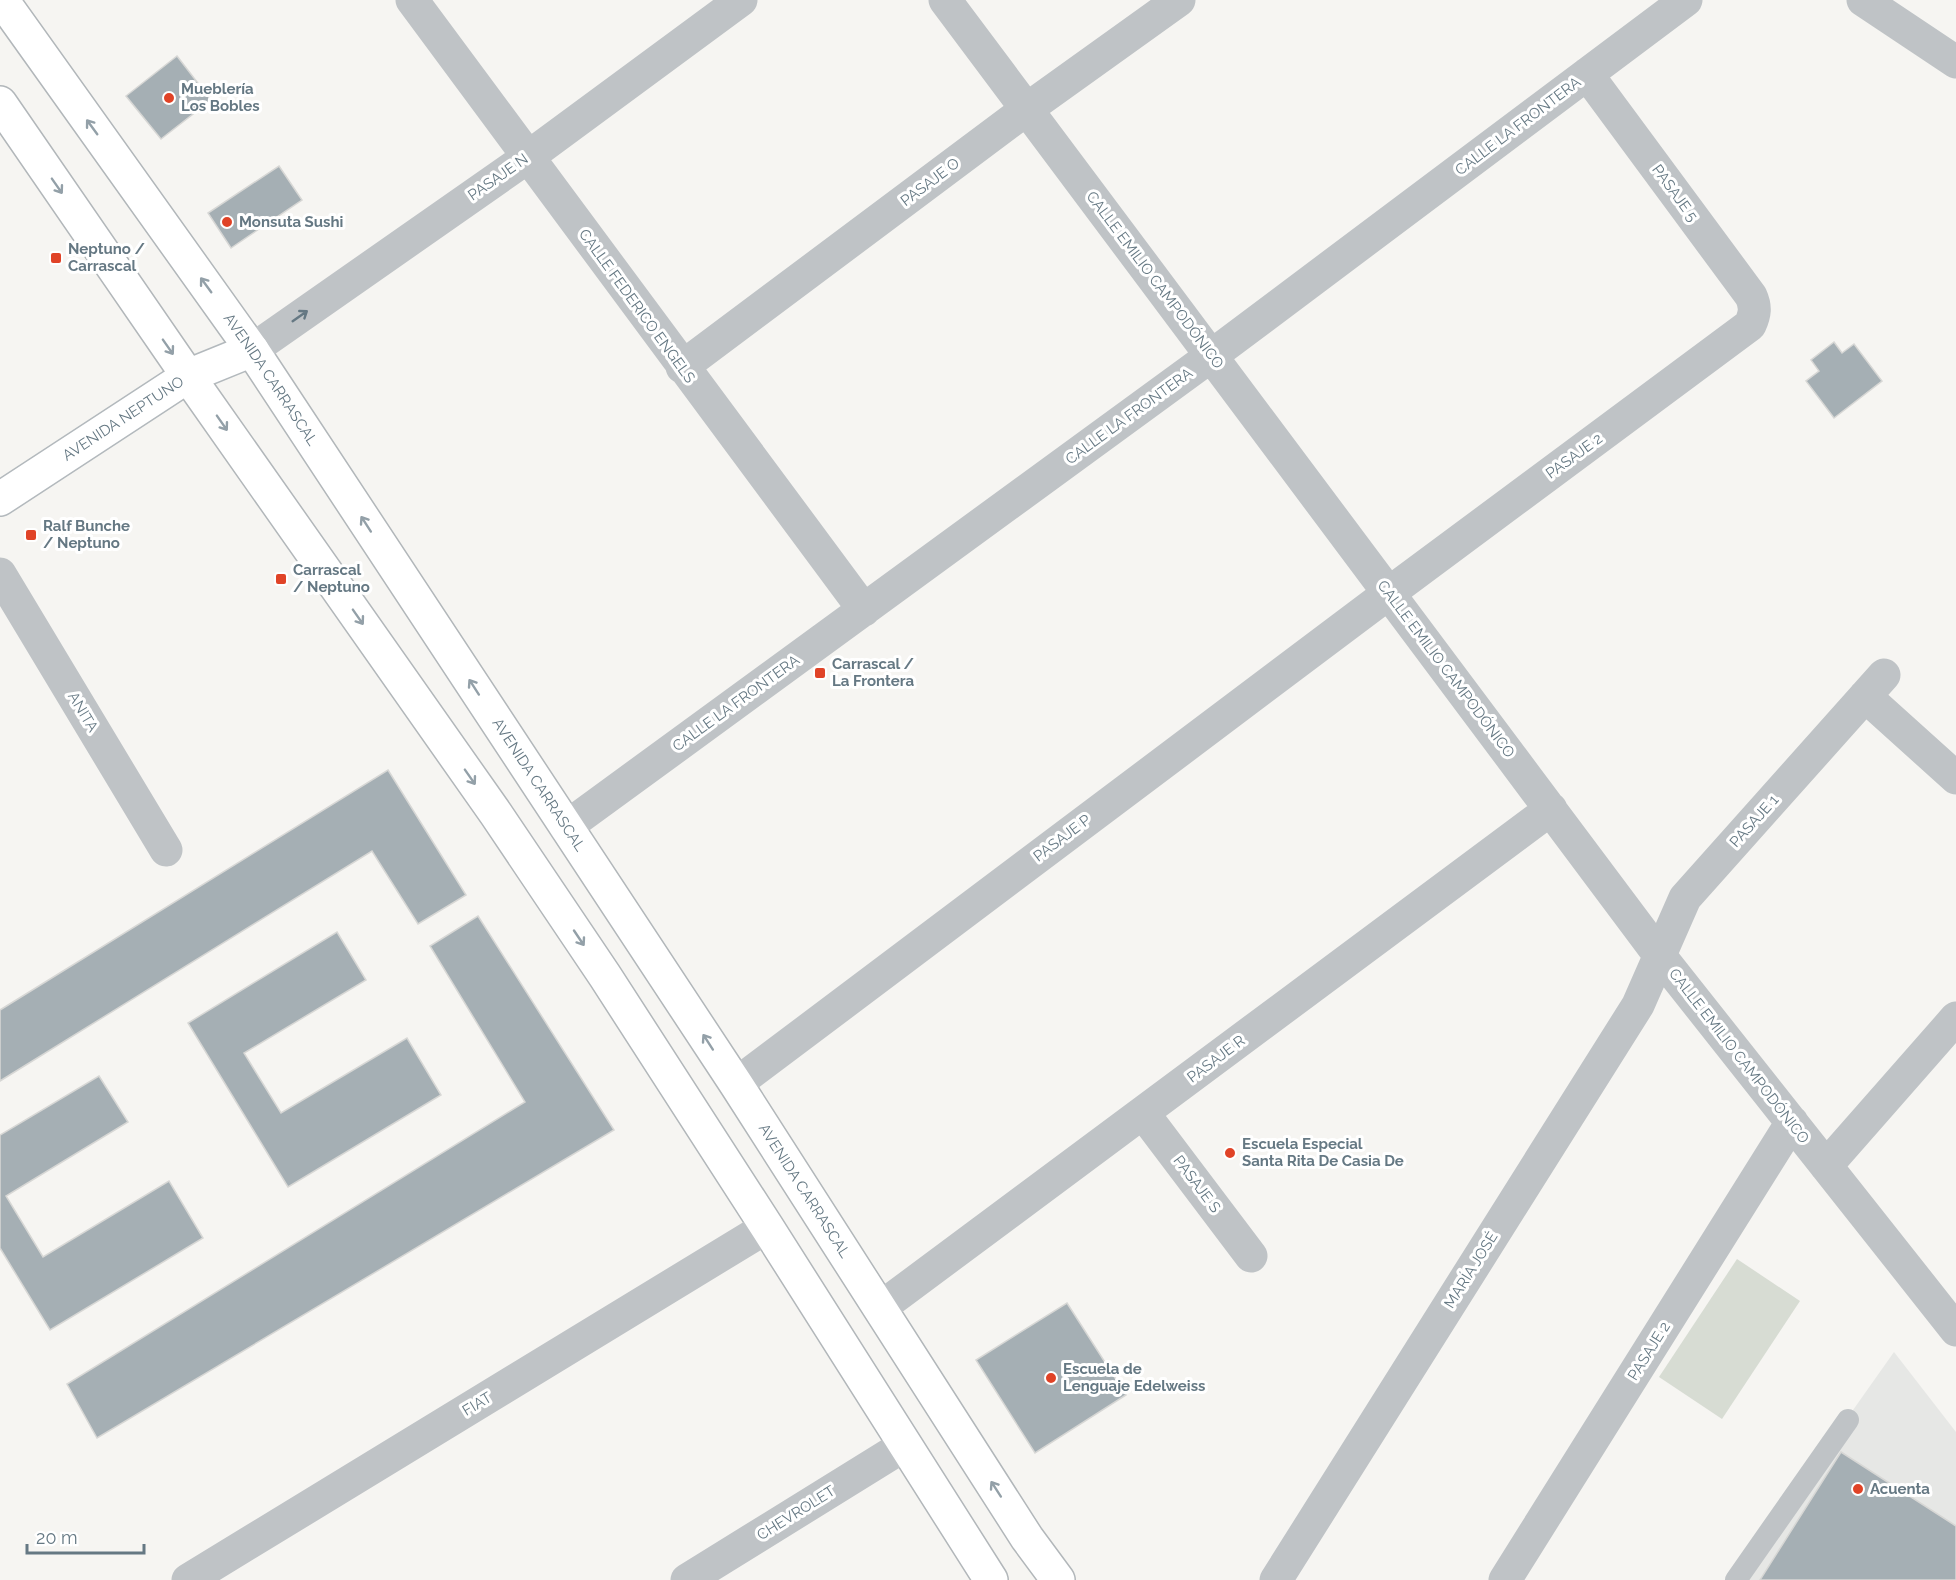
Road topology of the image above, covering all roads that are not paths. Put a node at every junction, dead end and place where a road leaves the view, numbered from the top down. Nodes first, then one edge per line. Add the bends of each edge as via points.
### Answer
1 (2, 0) edge
2 (412, 0) edge
3 (741, 0) edge
4 (945, 0) edge
5 (1179, 0) edge
6 (1686, 0) edge
7 (1863, 0) edge
8 (1956, 62) edge
9 (1587, 74) junction
10 (0, 103) edge
11 (1027, 109) junction
12 (528, 157) junction
13 (1754, 315) joint
14 (252, 350) junction
15 (1211, 356) junction
16 (682, 367) junction
17 (188, 376) junction
18 (0, 499) edge
19 (0, 574) edge
20 (1389, 593) junction
21 (864, 610) junction
22 (1956, 778) edge
23 (1551, 809) junction
24 (566, 826) junction
25 (166, 850) dead end
26 (1660, 956) junction
27 (1956, 1018) edge
28 (736, 1084) junction
29 (1143, 1113) junction
30 (1792, 1122) junction
31 (1826, 1166) junction
32 (766, 1227) junction
33 (1251, 1256) dead end
34 (880, 1308) junction
35 (1953, 1320) edge
36 (1848, 1420) dead end
37 (906, 1445) junction
38 (188, 1580) edge
39 (687, 1580) edge
40 (991, 1580) edge
41 (1058, 1580) edge
42 (1276, 1580) edge
43 (1505, 1580) edge
44 (1736, 1580) edge

14 -> 1 main road, AVENIDA CARRASCAL
2 - 12 street, CALLE FEDERICO ENGELS
3 - 12 street, PASAJE N
4 - 11 street, CALLE EMILIO CAMPODÓNICO
5 - 11 street, PASAJE O
6 - 9 street, CALLE LA FRONTERA
7 - 8 street
9 - 13 street, PASAJE 5 via 1751,296
9 - 15 street, CALLE LA FRONTERA
10 -> 17 main road
11 - 15 street, CALLE EMILIO CAMPODÓNICO
11 - 16 street, PASAJE O
14 -> 12 street, PASAJE N
12 - 16 street, CALLE FEDERICO ENGELS
13 - 20 street, PASAJE 2 via 1742,333
14 - 17 main road, AVENIDA NEPTUNO
24 -> 14 main road, AVENIDA CARRASCAL
15 - 20 street, CALLE EMILIO CAMPODÓNICO
15 - 21 street, CALLE LA FRONTERA
16 - 21 street, CALLE FEDERICO ENGELS
17 - 18 main road, AVENIDA NEPTUNO
17 -> 32 main road via 496,814
19 - 25 street, ANITA
20 - 23 street, CALLE EMILIO CAMPODÓNICO
20 - 28 street, PASAJE P
21 - 24 street, CALLE LA FRONTERA
22 - 26 street, PASAJE 1 via 1874,685 1685,898
23 - 26 street, CALLE EMILIO CAMPODÓNICO
23 - 29 street, PASAJE R
28 -> 24 main road, AVENIDA CARRASCAL
26 - 30 street, CALLE EMILIO CAMPODÓNICO
26 - 42 street, MARÍA JOSÉ via 1638,1005
27 - 31 street
28 - 34 main road, AVENIDA CARRASCAL
29 - 33 street, PASAJE S
29 - 34 street, PASAJE R
30 - 31 street, CALLE EMILIO CAMPODÓNICO
30 - 43 street, PASAJE 2
31 - 35 street, CALLE EMILIO CAMPODÓNICO
32 - 37 main road
32 - 38 street, FIAT
41 -> 34 main road, AVENIDA CARRASCAL
36 - 44 lane
37 - 39 street, CHEVROLET
37 - 40 main road

